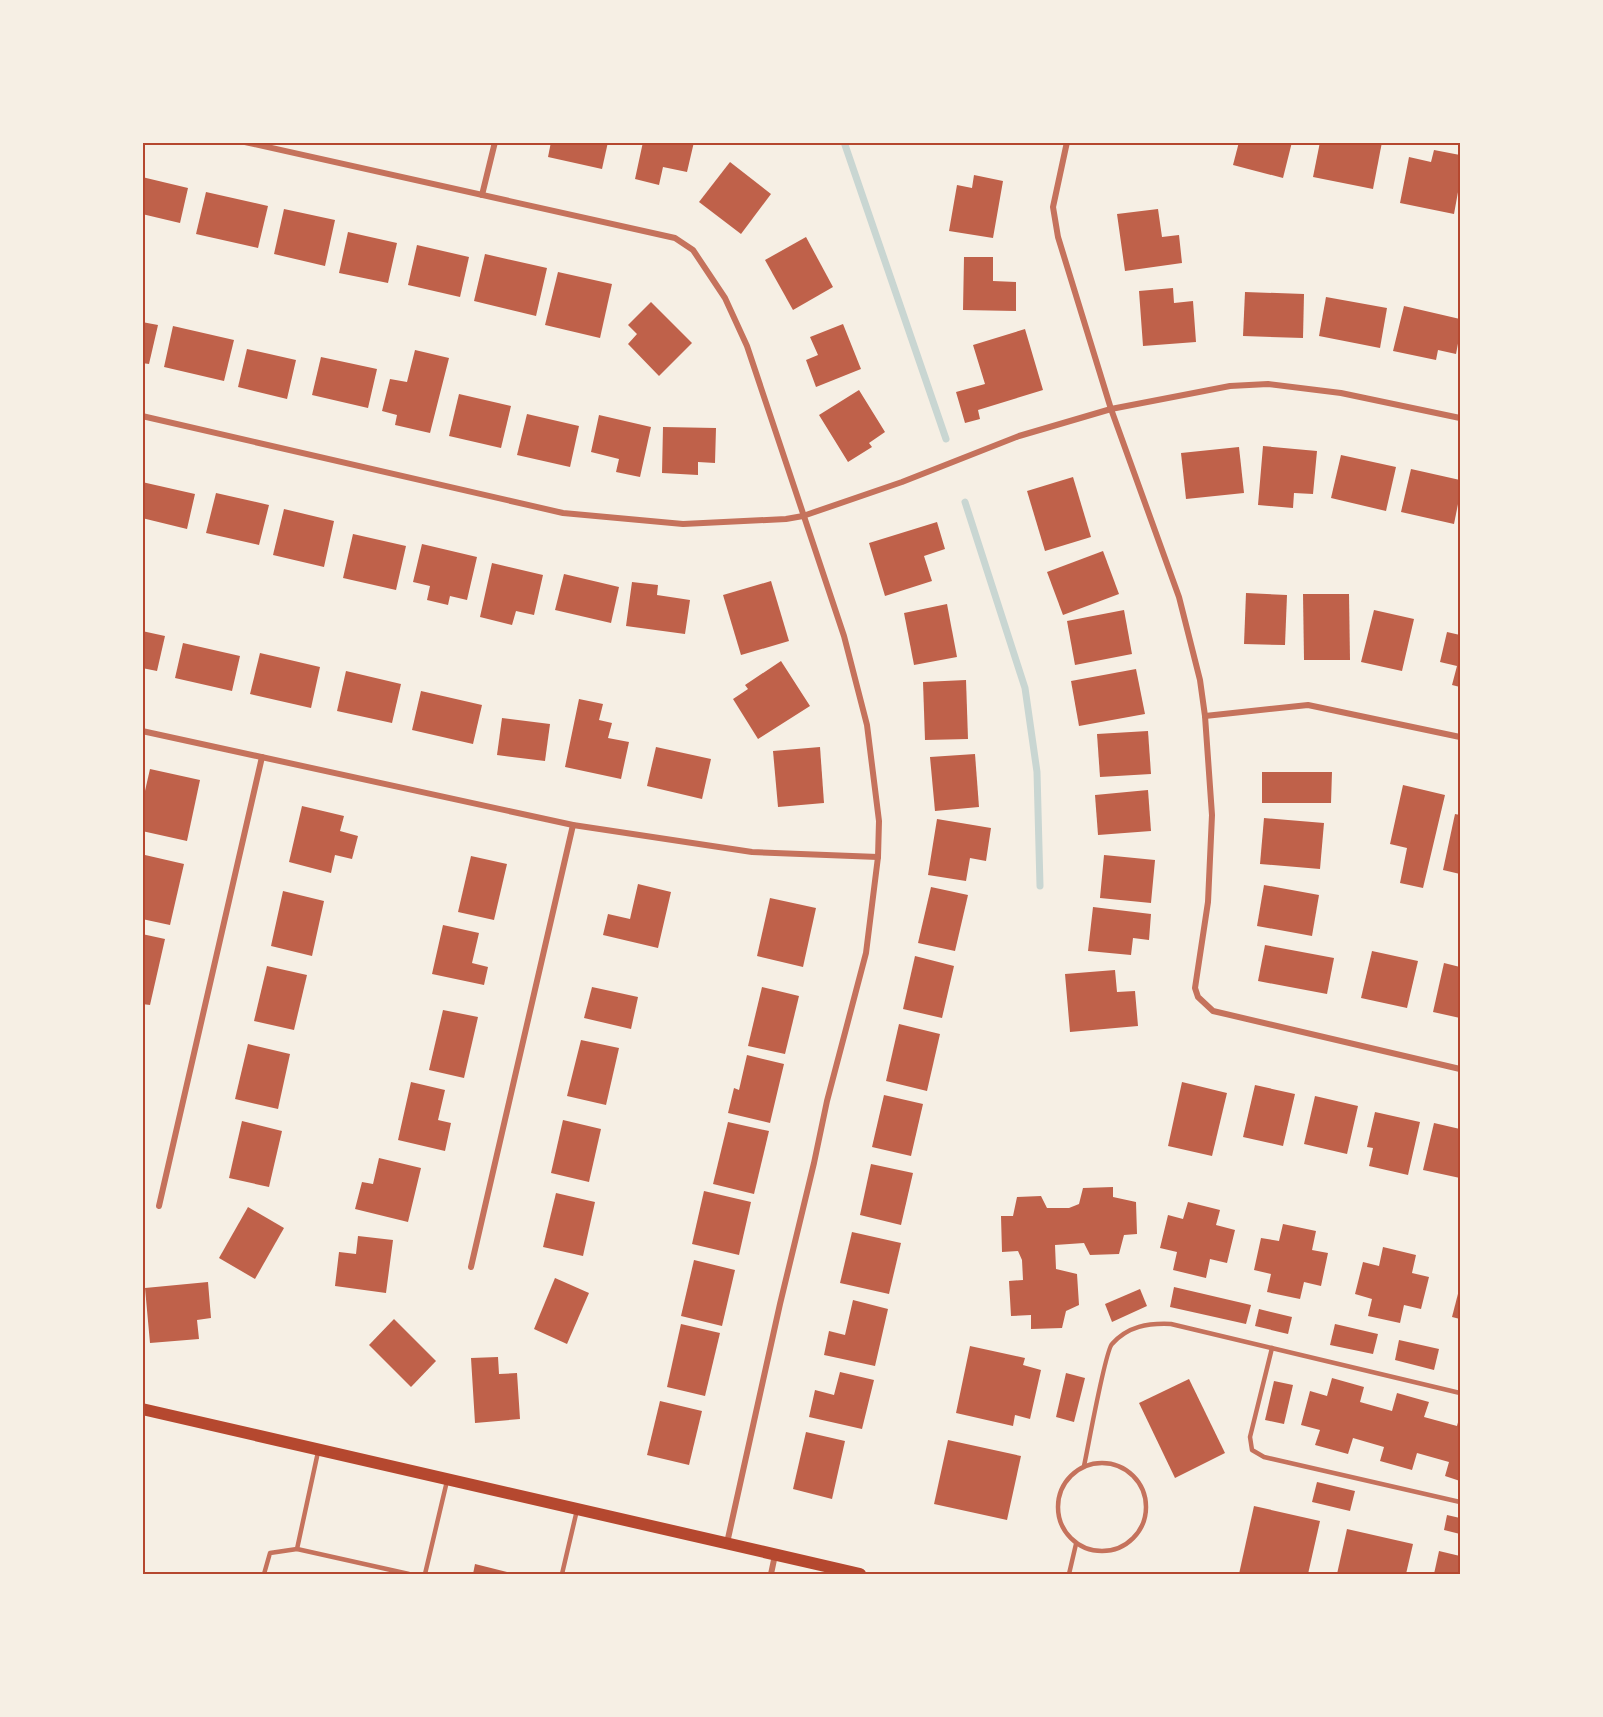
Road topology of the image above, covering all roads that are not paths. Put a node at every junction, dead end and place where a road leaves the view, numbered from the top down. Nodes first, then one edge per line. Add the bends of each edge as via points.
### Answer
1 (245, 142) edge
2 (495, 142) edge
3 (1066, 142) edge
4 (482, 195) junction
5 (1111, 409) junction
6 (142, 416) edge
7 (1461, 418) edge
8 (803, 516) junction
9 (1205, 716) junction
10 (142, 731) edge
11 (1461, 737) edge
12 (262, 757) junction
13 (573, 825) junction
14 (878, 857) junction
15 (1461, 1069) edge
16 (159, 1206) dead end
17 (471, 1268) dead end
18 (1272, 1348) junction
19 (1461, 1393) edge
20 (142, 1409) edge
21 (318, 1449) junction
22 (1084, 1466) junction
23 (447, 1479) junction
24 (1461, 1502) edge
25 (577, 1509) junction
26 (727, 1544) junction
27 (1076, 1544) junction
28 (297, 1549) junction
29 (775, 1555) junction
30 (826, 1571) edge
31 (264, 1575) edge
32 (410, 1575) edge
33 (425, 1575) edge
34 (562, 1575) edge
35 (771, 1575) edge
36 (860, 1575) edge
37 (1069, 1575) edge

1 - 4 street
2 - 4 street
3 - 5 street via 1053,207 1058,237
4 - 8 street via 675,238 693,250 726,298 747,346
5 - 7 street via 1230,386 1268,384 1341,393
5 - 8 street via 1019,436
5 - 9 street via 1179,597
6 - 8 street via 563,513 683,524
8 - 14 street via 844,636 867,725 879,821
9 - 11 street via 1308,705
9 - 15 street via 1212,815 1208,902 1195,988 1198,997 1213,1011
10 - 12 street
12 - 13 street
12 - 16 street
13 - 14 street via 752,852
13 - 17 street
14 - 26 street via 866,953 827,1101
18 - 19 lane
18 - 22 lane via 1171,1324 1152,1323 1128,1330 1110,1346
18 - 24 lane via 1250,1437 1252,1450 1264,1457
20 - 21 main road
21 - 23 main road
21 - 28 lane
22 - 27 lane via 1061,1487 1057,1502 1065,1532
22 - 27 lane via 1099,1462 1127,1469 1138,1480 1146,1510 1136,1535 1124,1545 1094,1551
23 - 25 main road
23 - 33 lane
25 - 26 main road
25 - 34 lane
26 - 29 main road
27 - 37 lane
28 - 31 lane via 270,1553
28 - 32 lane
29 - 30 main road
29 - 35 street
30 - 36 main road

